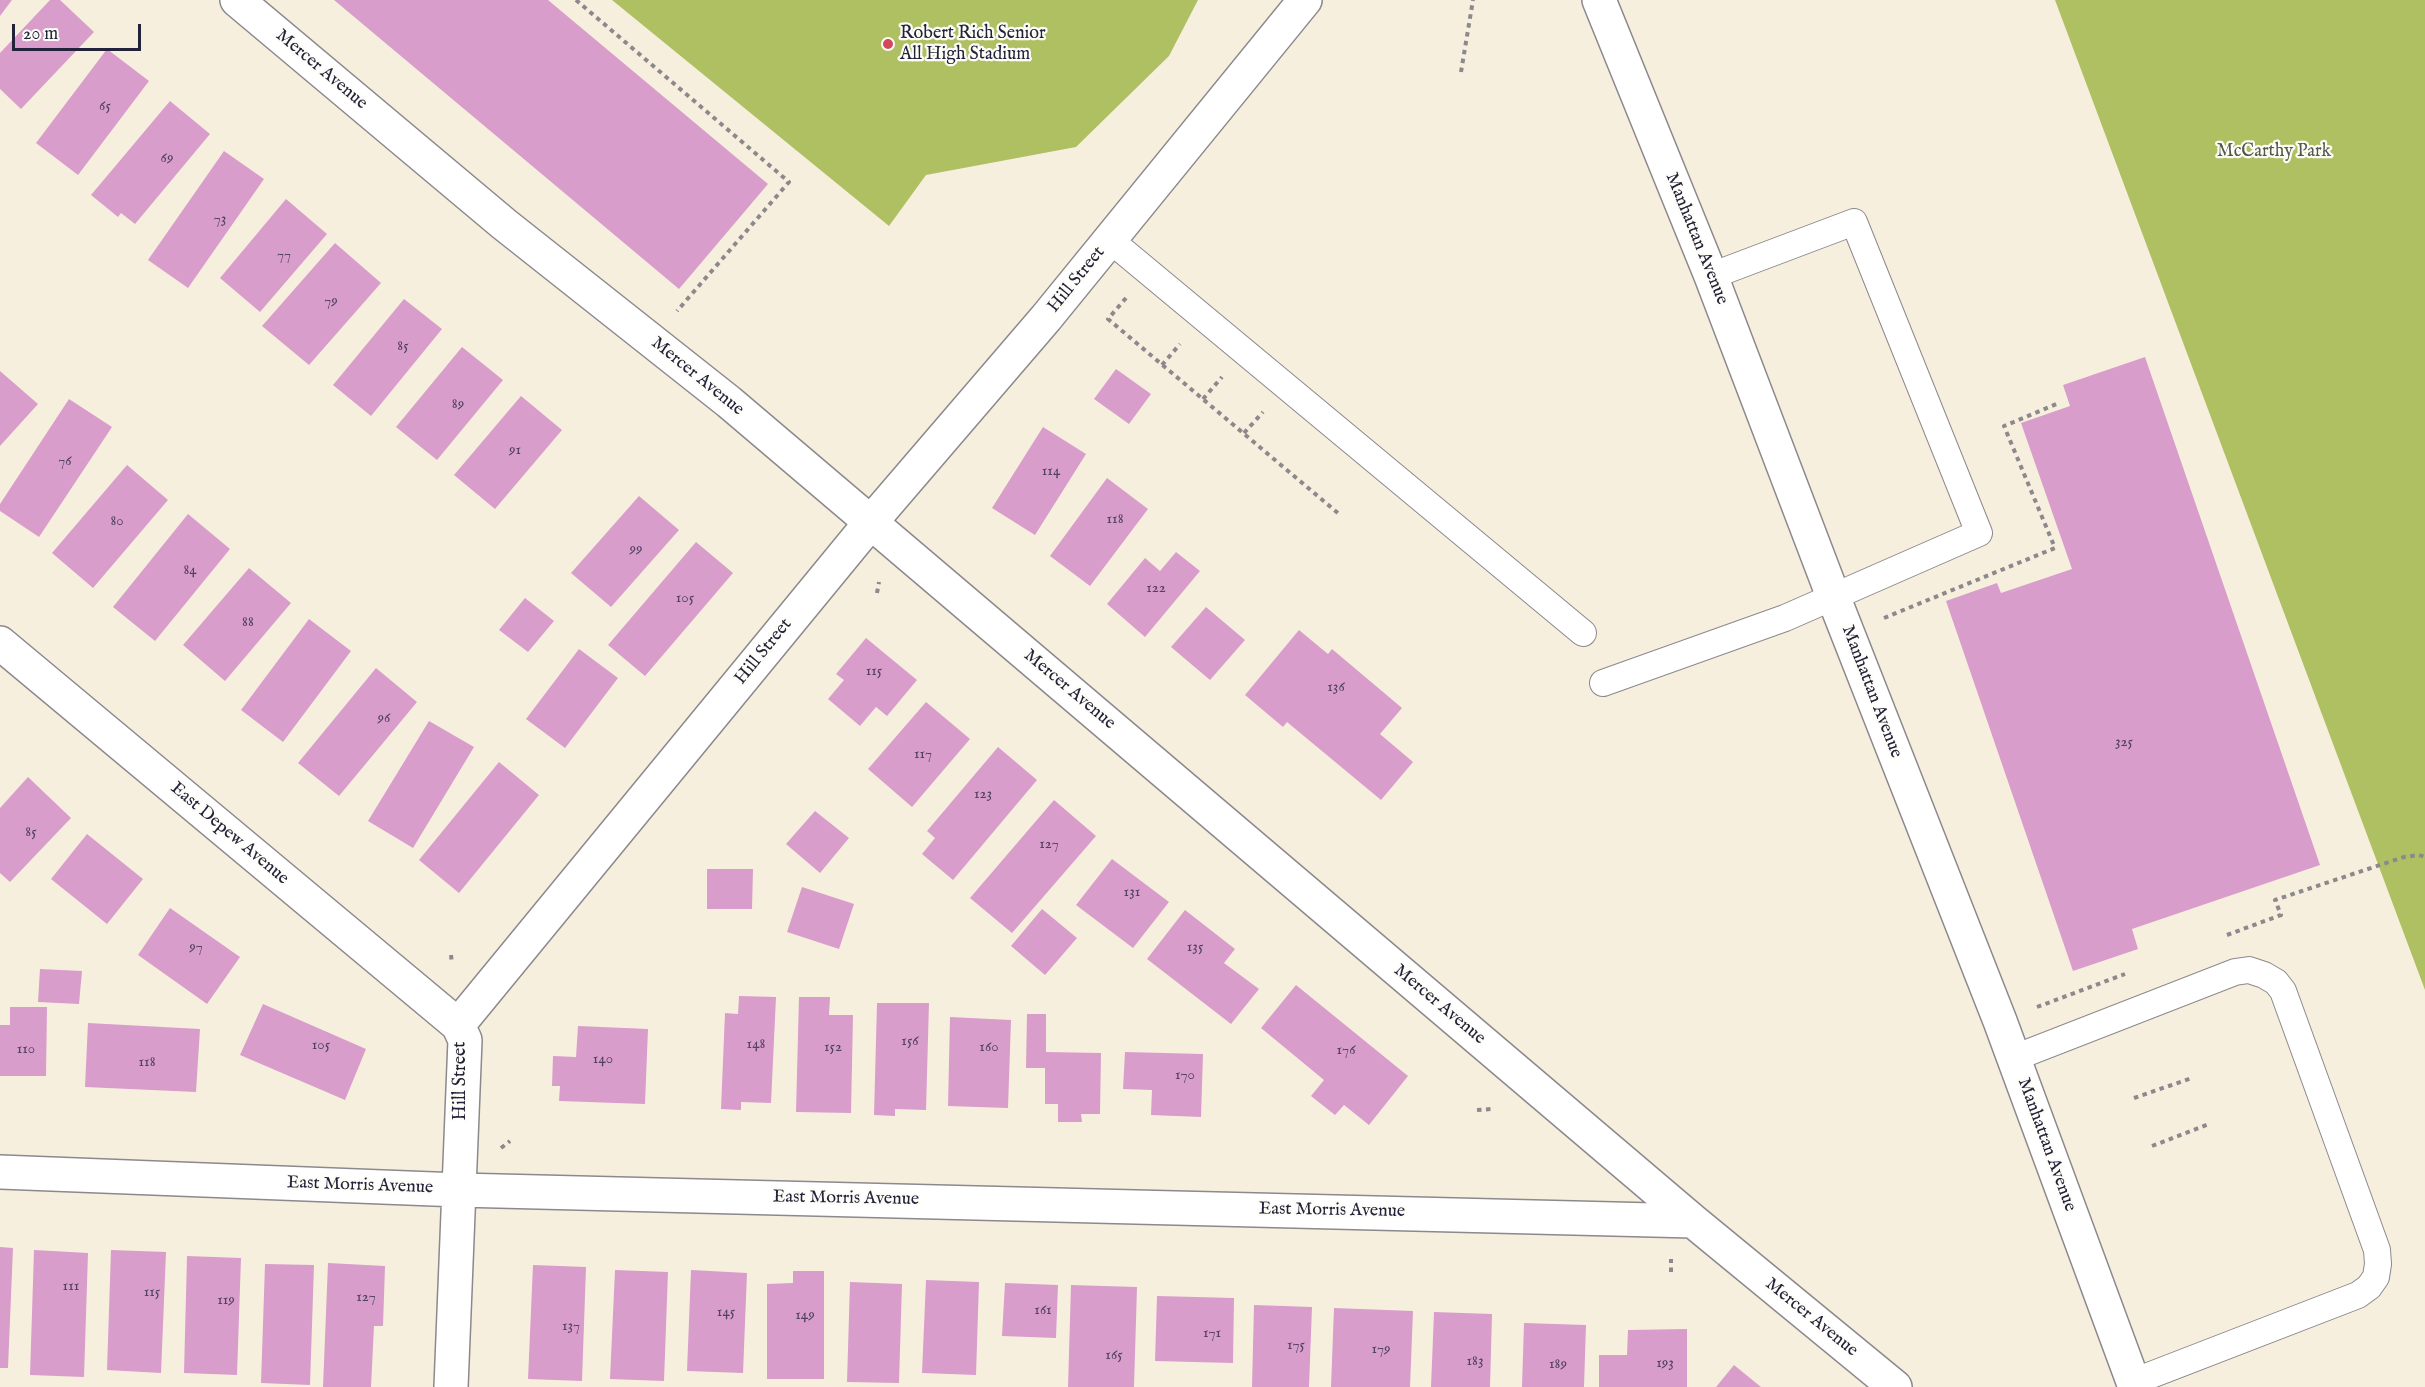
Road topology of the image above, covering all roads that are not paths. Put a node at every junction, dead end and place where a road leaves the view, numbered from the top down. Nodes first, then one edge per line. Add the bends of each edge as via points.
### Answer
1 (237, 0) edge
2 (1305, 0) edge
3 (1599, 0) edge
4 (1110, 240) junction
5 (1711, 276) junction
6 (871, 522) junction
7 (1833, 596) junction
8 (1583, 633) dead end
9 (0, 643) edge
10 (1603, 683) dead end
11 (458, 1024) junction
12 (2014, 1058) junction
13 (0, 1172) edge
14 (459, 1190) junction
15 (1693, 1221) junction
16 (2134, 1384) edge
17 (451, 1387) edge
18 (1895, 1387) edge

1 - 6 street, Mercer Avenue via 504,224 729,402
2 - 4 street, Hill Street
3 - 5 street, Manhattan Avenue
4 - 6 street, Hill Street
4 - 8 lane
5 - 7 street, Manhattan Avenue
5 - 7 lane via 1854,222 1979,533
6 - 11 street, Hill Street
6 - 15 street, Mercer Avenue
7 - 10 lane via 1785,618
7 - 12 street, Manhattan Avenue
9 - 11 street, East Depew Avenue
11 - 14 street, Hill Street via 465,1040
12 - 16 street, Manhattan Avenue
12 - 16 lane via 2235,972 2249,970 2264,975 2283,991 2377,1250 2376,1277 2358,1295
13 - 14 street, East Morris Avenue
14 - 15 street, East Morris Avenue
14 - 17 street, Hill Street
15 - 18 street, Mercer Avenue

